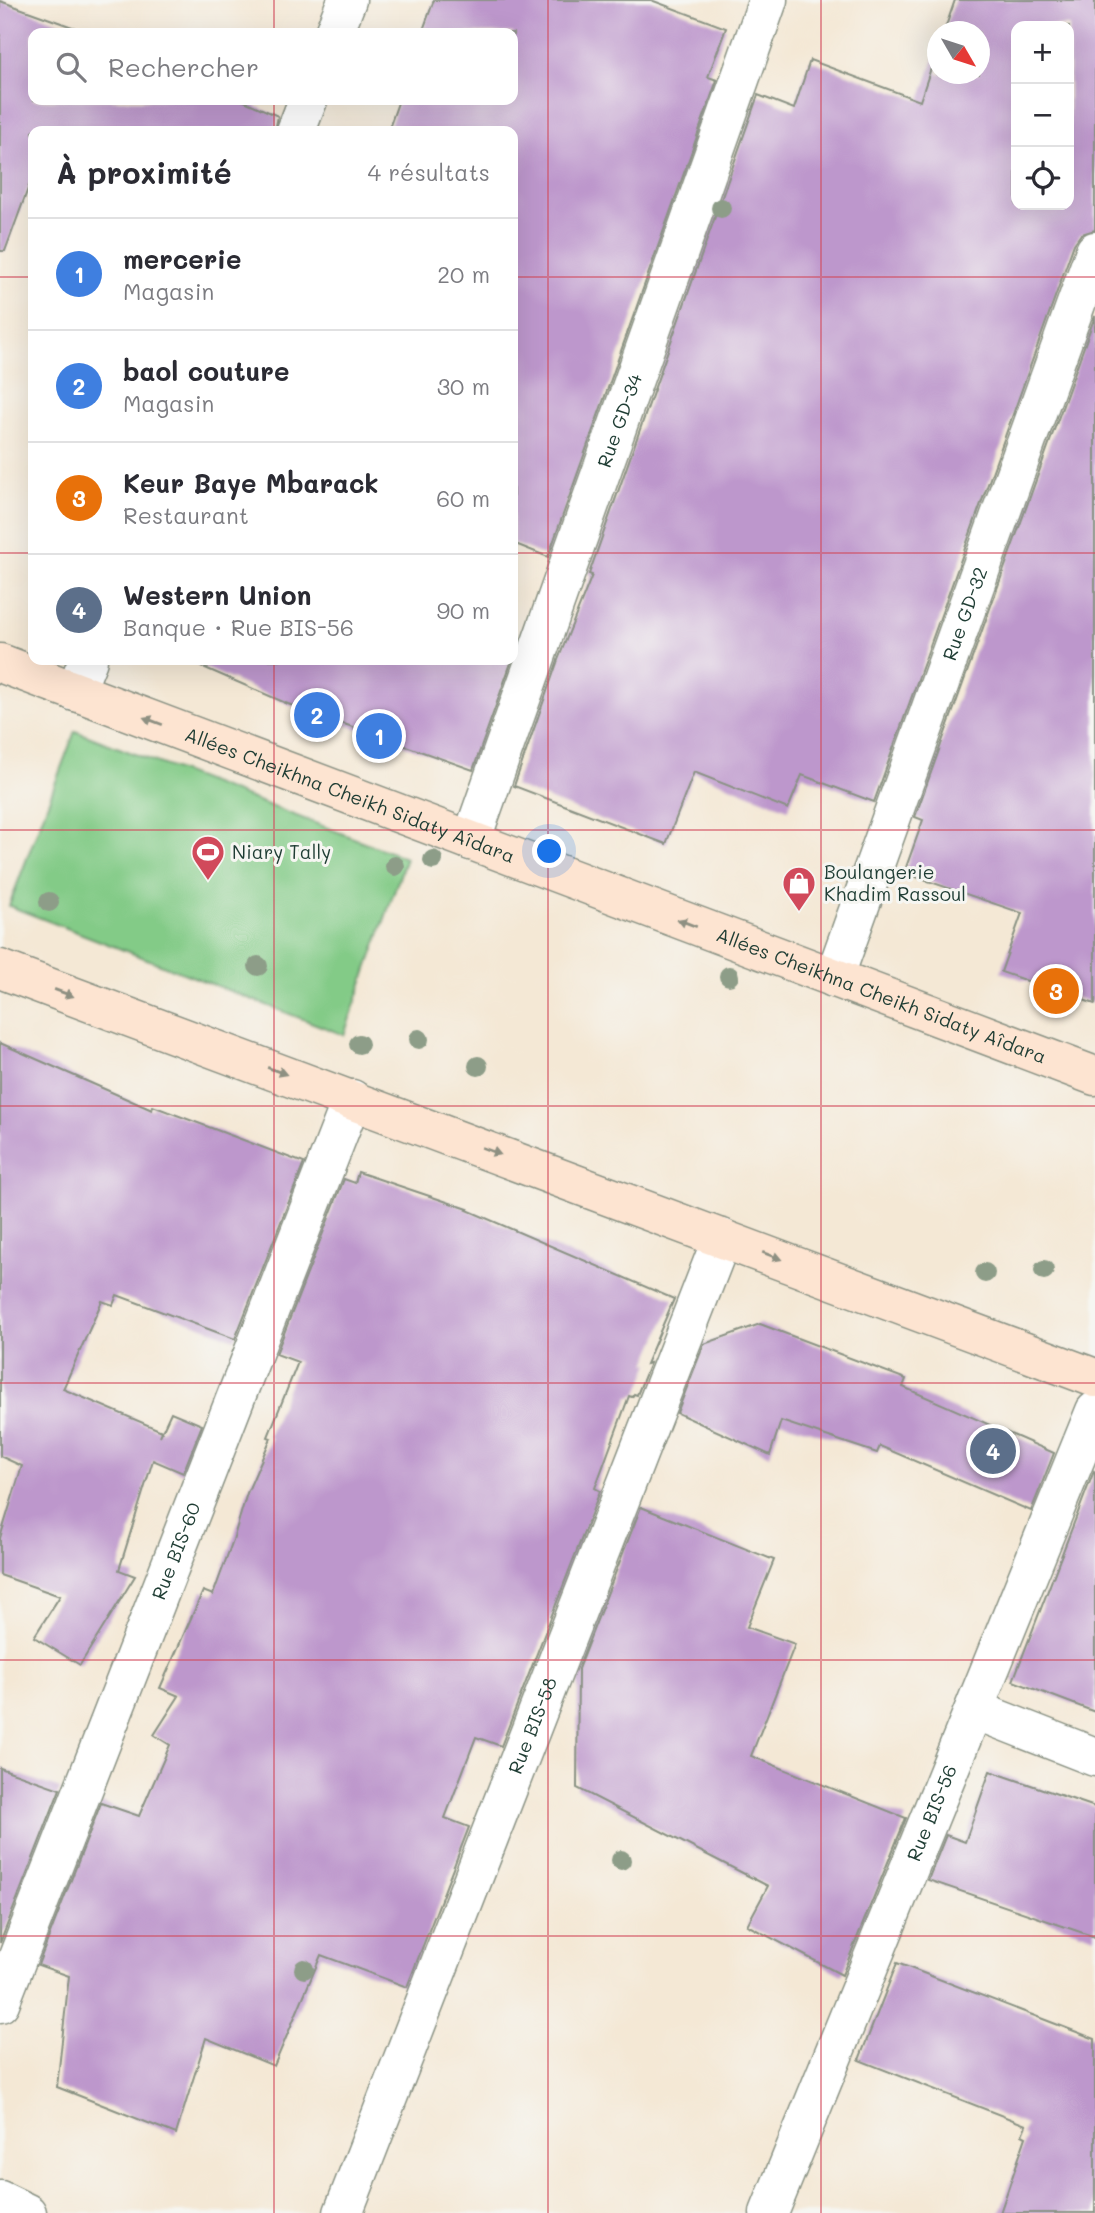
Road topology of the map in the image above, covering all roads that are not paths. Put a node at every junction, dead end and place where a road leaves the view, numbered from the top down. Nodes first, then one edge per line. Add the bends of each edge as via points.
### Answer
1 (347, 0) edge
2 (768, 0) edge
3 (336, 28) edge
4 (306, 105) edge
5 (298, 126) edge
6 (1095, 251) edge
7 (0, 663) edge
8 (81, 676) edge
9 (471, 841) junction
10 (0, 969) edge
11 (834, 978) junction
12 (1095, 1076) edge
13 (352, 1099) junction
14 (722, 1238) junction
15 (1095, 1378) edge
16 (1095, 1411) edge
17 (975, 1710) junction
18 (1095, 1757) edge
19 (0, 2003) edge
20 (0, 2200) edge
21 (27, 2213) edge
22 (343, 2213) edge
23 (769, 2213) edge

1 - 3 street
2 - 9 street, Rue GD-34
4 - 5 street
6 - 11 street, Rue GD-32
7 - 8 main road, Allées Cheikhna Cheikh Sidaty Aîdara
9 -> 8 main road, Allées Cheikhna Cheikh Sidaty Aîdara
11 -> 9 main road, Allées Cheikhna Cheikh Sidaty Aîdara
10 -> 13 main road
11 - 12 main road, Allées Cheikhna Cheikh Sidaty Aîdara
13 -> 14 main road
13 - 19 street, Rue BIS-60
14 -> 15 main road
14 - 22 street, Rue BIS-58
16 - 17 street, Rue BIS-56
17 - 18 street
17 - 23 street, Rue BIS-56
20 - 21 street

